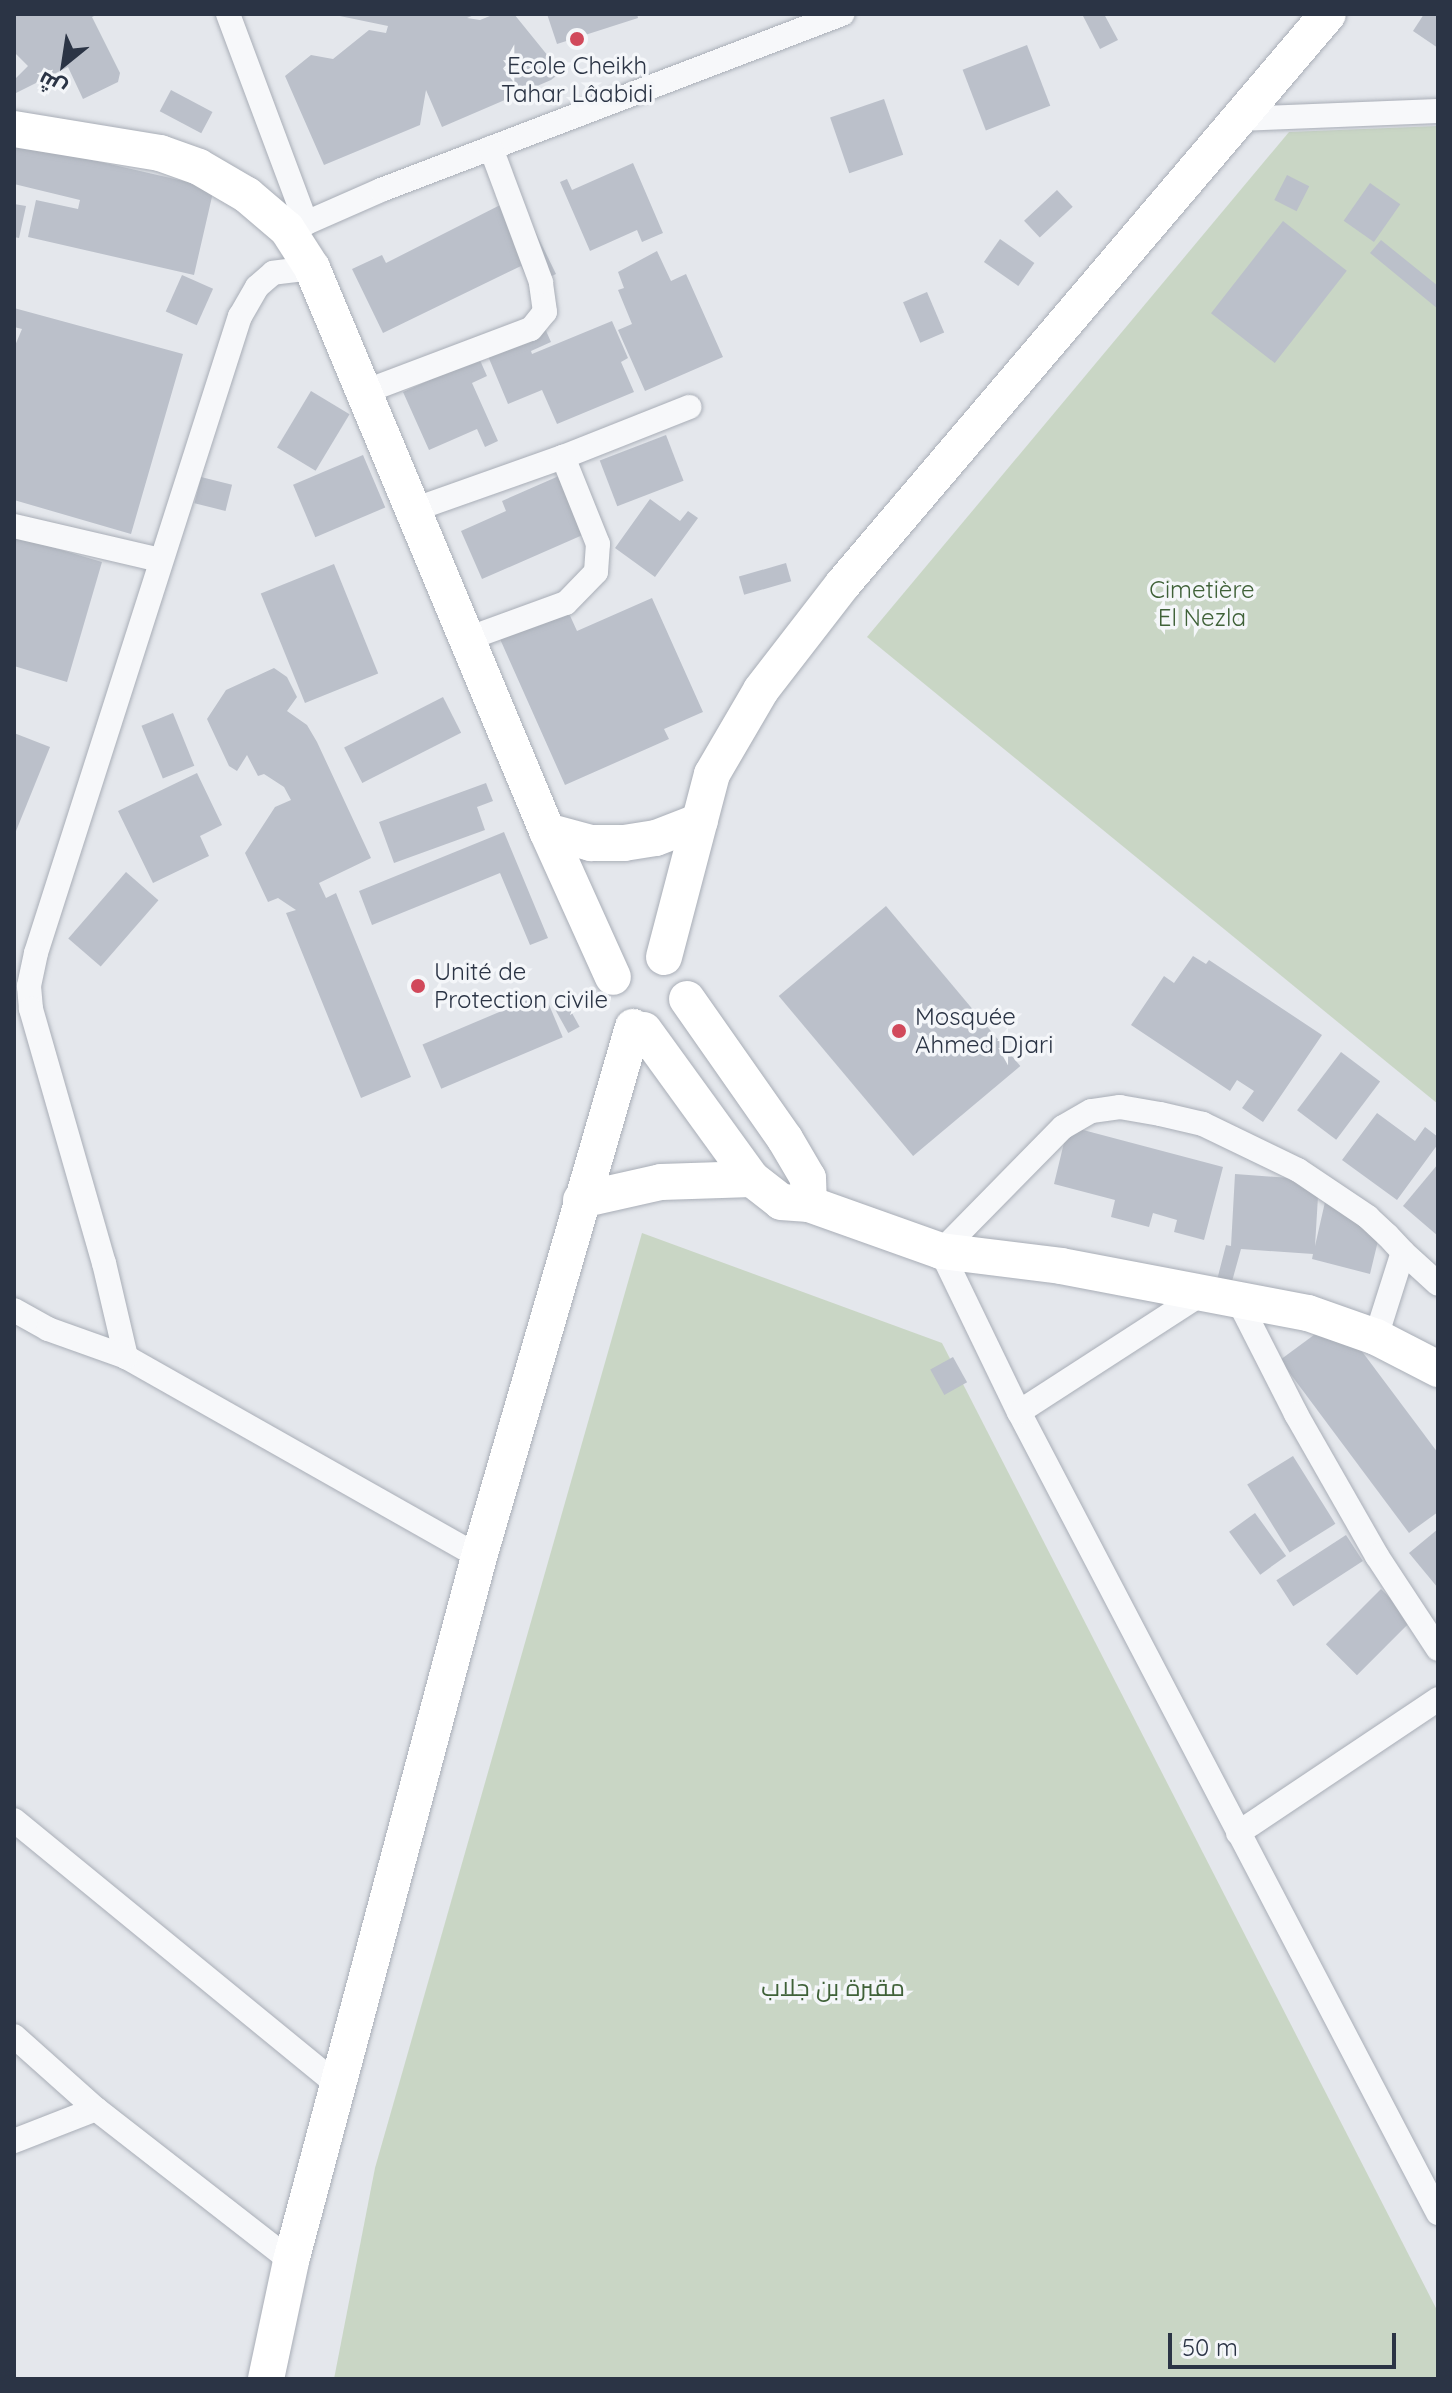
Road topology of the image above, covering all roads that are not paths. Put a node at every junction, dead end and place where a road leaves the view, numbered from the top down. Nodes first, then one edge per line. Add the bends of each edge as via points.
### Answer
1 (228, 14) edge
2 (843, 14) edge
3 (1328, 14) edge
4 (1438, 111) edge
5 (1238, 119) junction
6 (14, 129) edge
7 (491, 148) junction
8 (297, 226) junction
9 (312, 268) junction
10 (364, 392) junction
11 (689, 407) dead end
12 (563, 457) junction
13 (413, 510) junction
14 (14, 526) edge
15 (160, 560) junction
16 (467, 639) junction
17 (700, 821) junction
18 (547, 831) junction
19 (664, 957) junction
20 (613, 977) junction
21 (687, 999) junction
22 (638, 1029) junction
23 (752, 1179) junction
24 (581, 1200) junction
25 (809, 1204) junction
26 (941, 1251) junction
27 (1403, 1252) junction
28 (1438, 1284) edge
29 (1203, 1293) junction
30 (1238, 1300) junction
31 (14, 1310) edge
32 (1376, 1337) junction
33 (126, 1357) junction
34 (1438, 1369) edge
35 (1019, 1412) junction
36 (479, 1557) junction
37 (1438, 1649) edge
38 (1438, 1699) edge
39 (14, 1820) edge
40 (1238, 1833) junction
41 (14, 2036) edge
42 (337, 2084) junction
43 (96, 2109) junction
44 (14, 2141) edge
45 (1438, 2213) edge
46 (291, 2261) junction
47 (266, 2379) edge

1 - 8 street
2 - 7 street
3 - 5 main road
4 - 5 street
5 - 17 main road via 790,650 725,748
6 - 8 main road via 160,153 199,167
7 - 8 street
7 - 10 street via 541,282 545,312 531,329
8 - 9 main road
9 - 10 main road
9 - 15 street via 273,273 257,287 240,316
10 - 13 main road
11 - 12 street
12 - 13 street
12 - 16 street via 598,544 596,572 566,603
13 - 16 main road
14 - 15 street
15 - 33 street via 29,986 45,1065
16 - 18 main road
17 - 18 main road via 656,838 624,843 591,843
17 - 19 main road
18 - 20 main road
19 - 20 main road via 639,955
19 - 21 main road via 683,974
20 - 22 main road via 615,1011
21 - 22 main road via 666,1027
21 - 25 main road via 785,1139 808,1178
22 - 23 main road
22 - 24 main road
23 - 24 main road via 661,1182
23 - 25 main road via 781,1202
24 - 36 main road
25 - 26 main road
26 - 27 street via 1063,1127 1091,1111 1120,1107 1203,1124 1298,1170 1368,1217
26 - 29 main road via 1061,1266
26 - 35 street
27 - 28 street
27 - 32 street
29 - 30 main road
29 - 35 street
30 - 32 main road via 1308,1313
30 - 37 street via 1296,1414
31 - 33 street via 48,1329
32 - 34 main road
33 - 36 street
35 - 40 street
36 - 42 main road
38 - 40 street
39 - 42 street
40 - 45 street
41 - 43 street
42 - 46 main road
43 - 44 street
43 - 46 street
46 - 47 main road

